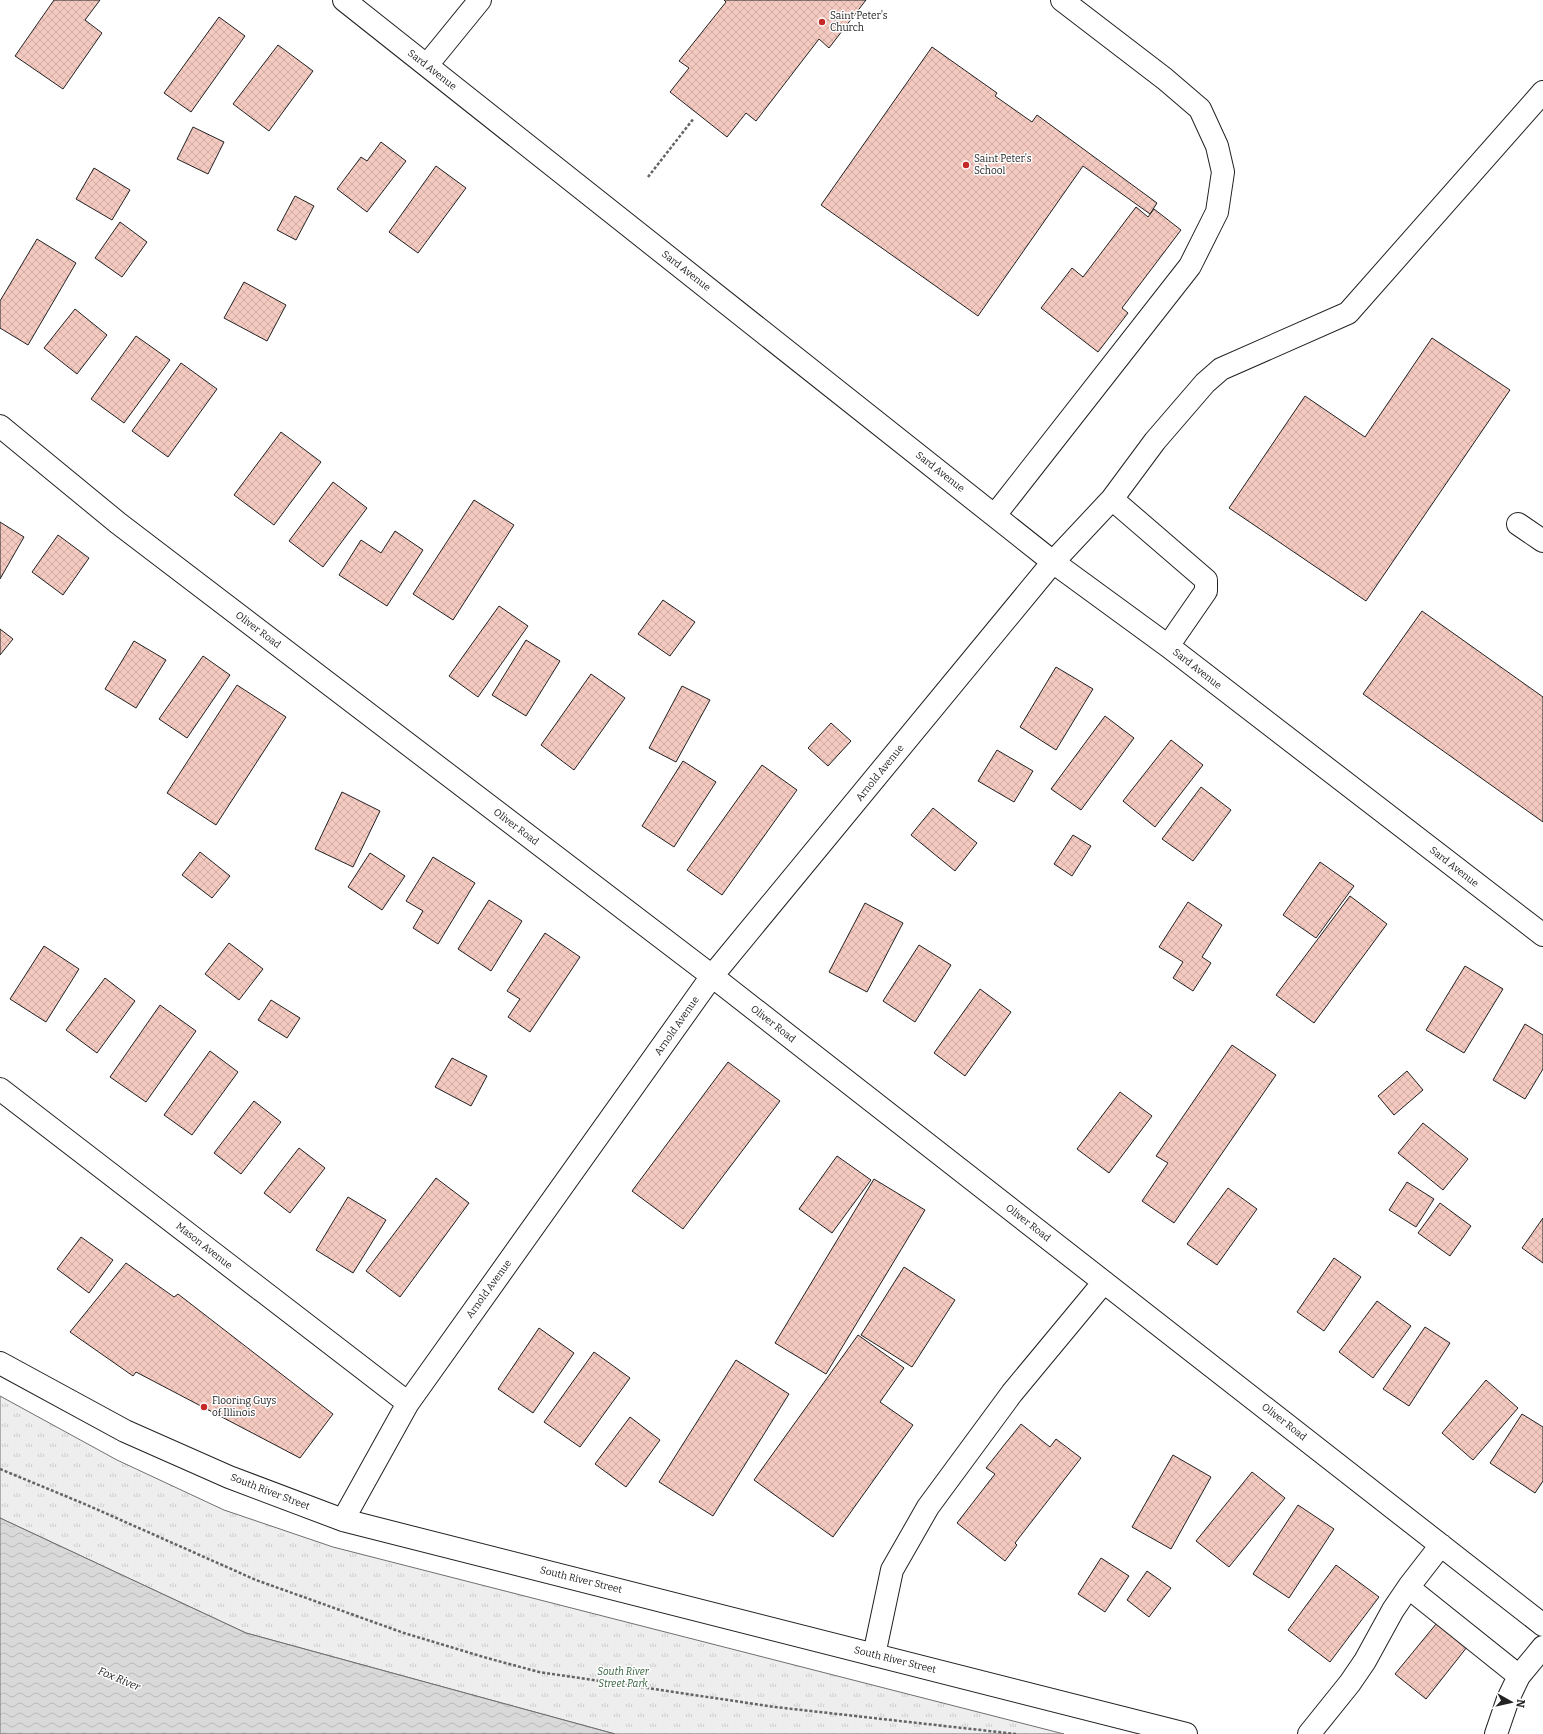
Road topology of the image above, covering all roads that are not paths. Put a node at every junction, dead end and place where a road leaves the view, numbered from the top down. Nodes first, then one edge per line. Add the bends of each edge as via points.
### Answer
1 (344, 0) edge
2 (480, 0) edge
3 (1062, 0) edge
4 (427, 65) junction
5 (1543, 92) edge
6 (0, 426) edge
7 (1112, 499) junction
8 (995, 515) junction
9 (1518, 524) dead end
10 (1543, 541) edge
11 (1053, 562) junction
12 (1168, 646) junction
13 (1543, 935) edge
14 (712, 976) junction
15 (0, 1089) edge
16 (1104, 1282) junction
17 (0, 1363) edge
18 (408, 1403) junction
19 (343, 1520) junction
20 (1441, 1545) junction
21 (1408, 1588) junction
22 (1543, 1625) edge
23 (1543, 1647) edge
24 (874, 1655) junction
25 (1519, 1676) junction
26 (1183, 1734) edge
27 (1309, 1734) edge
28 (1496, 1734) edge

1 - 4 street, Sard Avenue
2 - 4 street
3 - 8 street via 1166,79 1200,109 1217,146 1223,172 1217,212 1190,266
4 - 8 street, Sard Avenue
5 - 7 street, Arnold Avenue via 1348,313 1221,369 1205,383 1155,441
6 - 14 street, Oliver Road via 118,523
7 - 11 street, Arnold Avenue
7 - 12 street via 1206,580 1206,591
8 - 11 street, Sard Avenue
9 - 10 street
11 - 12 street, Sard Avenue
11 - 14 street, Arnold Avenue
12 - 13 street, Sard Avenue
14 - 16 street, Oliver Road
14 - 18 street, Arnold Avenue
15 - 18 street, Mason Avenue
16 - 20 street, Oliver Road
16 - 24 street via 1012,1393 928,1507 892,1570
17 - 19 street, South River Street via 125,1431 229,1477
18 - 19 street, Arnold Avenue
19 - 24 street, South River Street
20 - 21 street
20 - 22 street, Oliver Road
21 - 25 street
21 - 27 street via 1365,1661
23 - 25 street
24 - 26 street, South River Street
25 - 28 street

